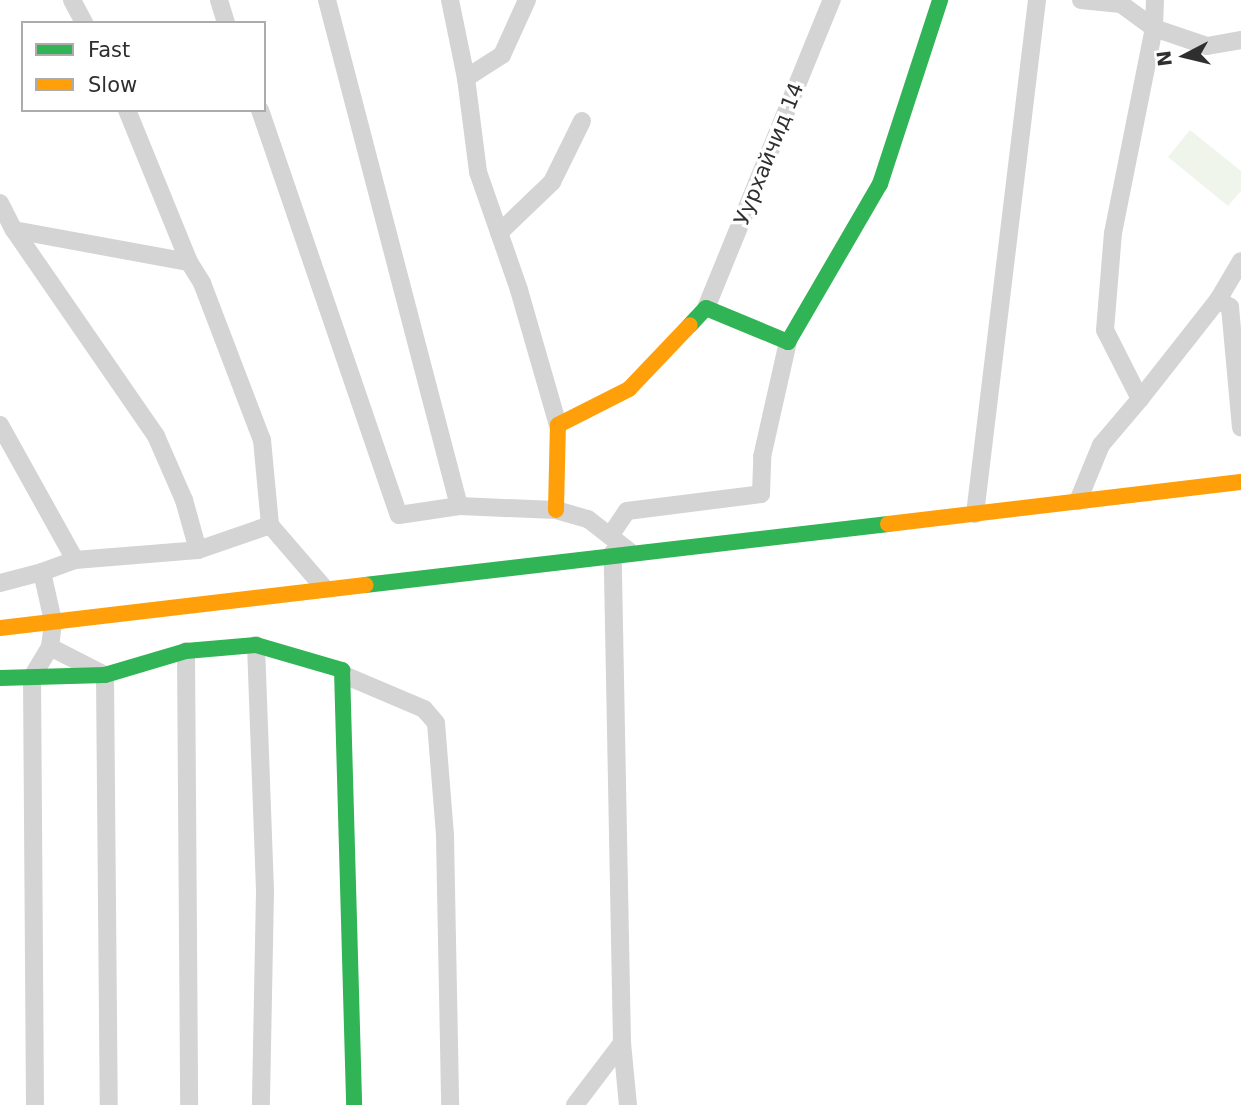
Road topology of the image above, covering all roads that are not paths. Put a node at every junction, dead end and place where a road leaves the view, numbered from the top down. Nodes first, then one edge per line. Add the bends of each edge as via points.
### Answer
1 (72, 0) edge
2 (219, 0) edge
3 (327, 0) edge
4 (450, 0) edge
5 (527, 0) edge
6 (832, 0) edge
7 (940, 0) edge
8 (1037, 0) edge
9 (1081, 0) edge
10 (1155, 0) edge
11 (83, 21) edge
12 (225, 21) edge
13 (1154, 28) junction
14 (1241, 40) edge
15 (466, 78) junction
16 (128, 112) edge
17 (261, 112) edge
18 (582, 121) dead end
19 (0, 203) edge
20 (14, 230) junction
21 (499, 233) junction
22 (1241, 261) edge
23 (189, 262) junction
24 (1218, 300) junction
25 (706, 308) junction
26 (788, 342) junction
27 (1140, 399) junction
28 (0, 425) edge
29 (558, 425) junction
30 (1241, 428) edge
31 (1241, 482) edge
32 (1078, 501) junction
33 (459, 506) junction
34 (556, 510) junction
35 (975, 514) junction
36 (270, 525) junction
37 (617, 546) junction
38 (198, 550) junction
39 (75, 561) junction
40 (42, 572) junction
41 (0, 583) edge
42 (325, 589) junction
43 (53, 621) junction
44 (0, 628) edge
45 (256, 645) junction
46 (50, 647) junction
47 (186, 651) junction
48 (105, 675) junction
49 (344, 675) junction
50 (0, 677) edge
51 (32, 677) junction
52 (622, 1043) junction
53 (35, 1105) edge
54 (109, 1105) edge
55 (189, 1105) edge
56 (261, 1105) edge
57 (354, 1105) edge
58 (450, 1105) edge
59 (575, 1105) edge
60 (628, 1105) edge

1 - 11 street
2 - 12 street
3 - 33 street
4 - 15 street
5 - 15 street via 502,55
6 - 25 street, Уурхайчид 14
7 - 26 street via 880,184
8 - 35 street
9 - 13 street via 1121,4
10 - 13 street
13 - 14 street via 1207,46
13 - 27 street via 1121,183 1105,330
15 - 21 street via 478,172
16 - 23 street
17 - 33 street via 399,514
18 - 21 street via 552,182
19 - 20 street
20 - 23 street
20 - 38 street via 156,436 184,500
21 - 29 street
22 - 24 street
23 - 36 street via 202,283 262,440
24 - 27 street
24 - 30 street via 1230,307
25 - 26 street
25 - 29 street via 629,389
26 - 37 street via 762,457 761,494 627,511
27 - 32 street via 1101,445
28 - 39 street
29 - 34 street
31 - 32 street
32 - 35 street
33 - 34 street
34 - 37 street via 588,519
35 - 37 street
36 - 38 street
36 - 42 street
37 - 42 street
37 - 52 street
38 - 39 street
39 - 40 street
40 - 41 street
40 - 43 street
42 - 43 street
43 - 44 street
43 - 46 street
45 - 47 street
45 - 49 street via 338,667
45 - 56 street via 265,891
46 - 48 street
46 - 51 street
47 - 48 street
47 - 55 street
48 - 51 street
48 - 54 street
49 - 57 street
49 - 58 street via 424,709 436,723 445,836
50 - 51 street
51 - 53 street
52 - 59 street
52 - 60 street

